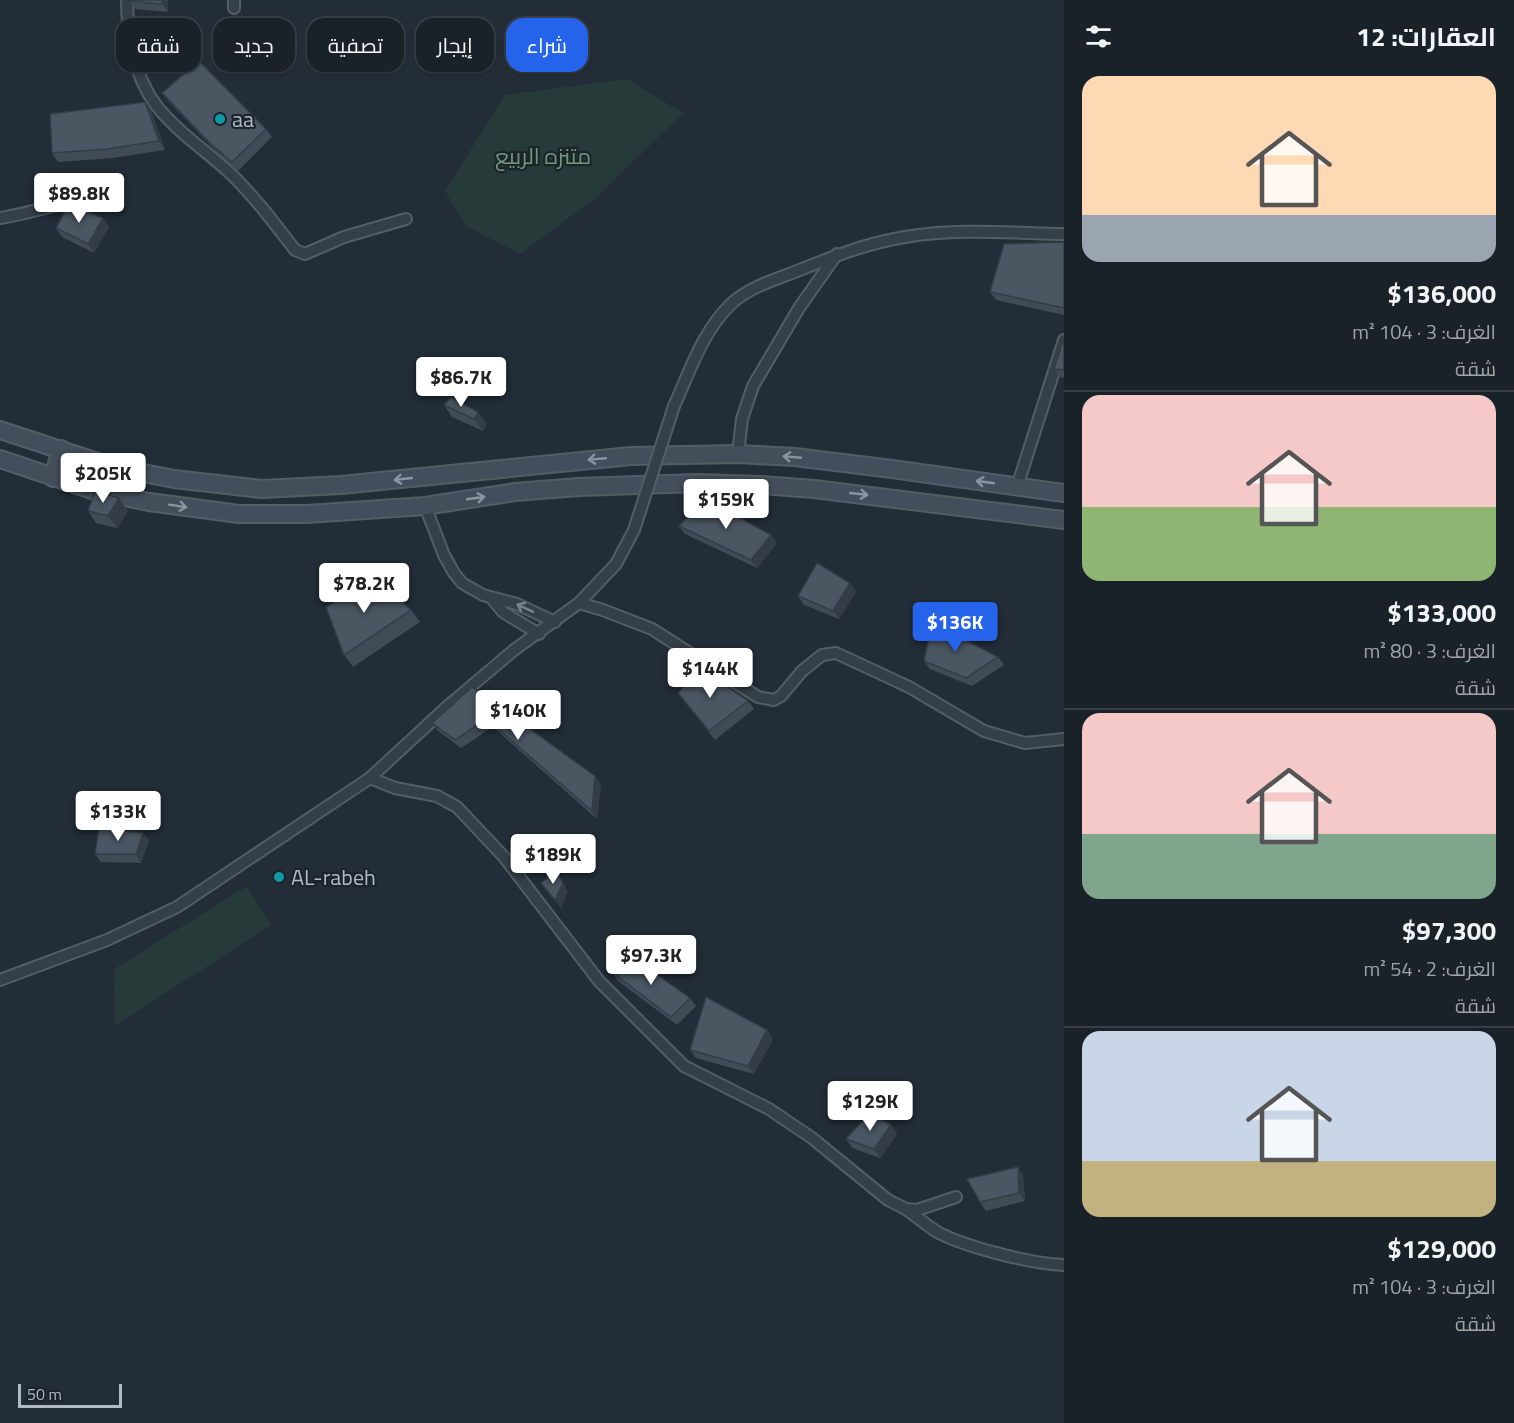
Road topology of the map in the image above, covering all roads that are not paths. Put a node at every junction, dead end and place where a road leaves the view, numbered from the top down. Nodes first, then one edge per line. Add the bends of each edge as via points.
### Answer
1 (127, 0) edge
2 (112, 190) dead end
3 (0, 218) edge
4 (406, 219) dead end
5 (1064, 234) edge
6 (837, 254) junction
7 (1064, 340) edge
8 (0, 430) edge
9 (61, 449) junction
10 (738, 454) junction
11 (0, 459) edge
12 (53, 478) junction
13 (1017, 487) junction
14 (1064, 494) edge
15 (425, 506) junction
16 (1064, 519) edge
17 (493, 600) junction
18 (579, 603) junction
19 (555, 622) junction
20 (539, 634) junction
21 (1064, 739) edge
22 (370, 778) junction
23 (0, 980) edge
24 (956, 1197) dead end
25 (906, 1209) junction
26 (1064, 1264) edge

1 - 4 street via 135,57 154,103 231,175 295,250 305,254 344,237
2 - 3 street
5 - 6 street via 933,234
6 - 10 street via 799,308 753,386 742,419
6 - 18 street, bridge via 759,285 731,304 704,339 674,406 634,530 616,564
7 - 13 street
8 - 9 main road
10 -> 9 main road via 631,456 341,485 262,489 113,467
9 - 12 main road
13 -> 10 main road via 882,467
11 - 12 main road
12 -> 15 main road via 149,502 239,514
13 - 14 main road
15 -> 16 main road via 579,487 761,484
15 - 17 street via 454,573 472,590
19 -> 17 street via 517,604
17 - 20 street via 503,612
18 - 19 street
18 - 21 street via 652,629 758,697 774,700 822,655 836,653 909,687 984,731 1024,743
19 - 20 street
20 - 22 street via 449,705
22 - 23 street via 177,907 107,940
22 - 25 street via 395,788 437,796 457,807 504,857 599,981 684,1066 769,1109 812,1138 888,1200
24 - 25 street via 917,1210
25 - 26 street via 940,1233 980,1248

